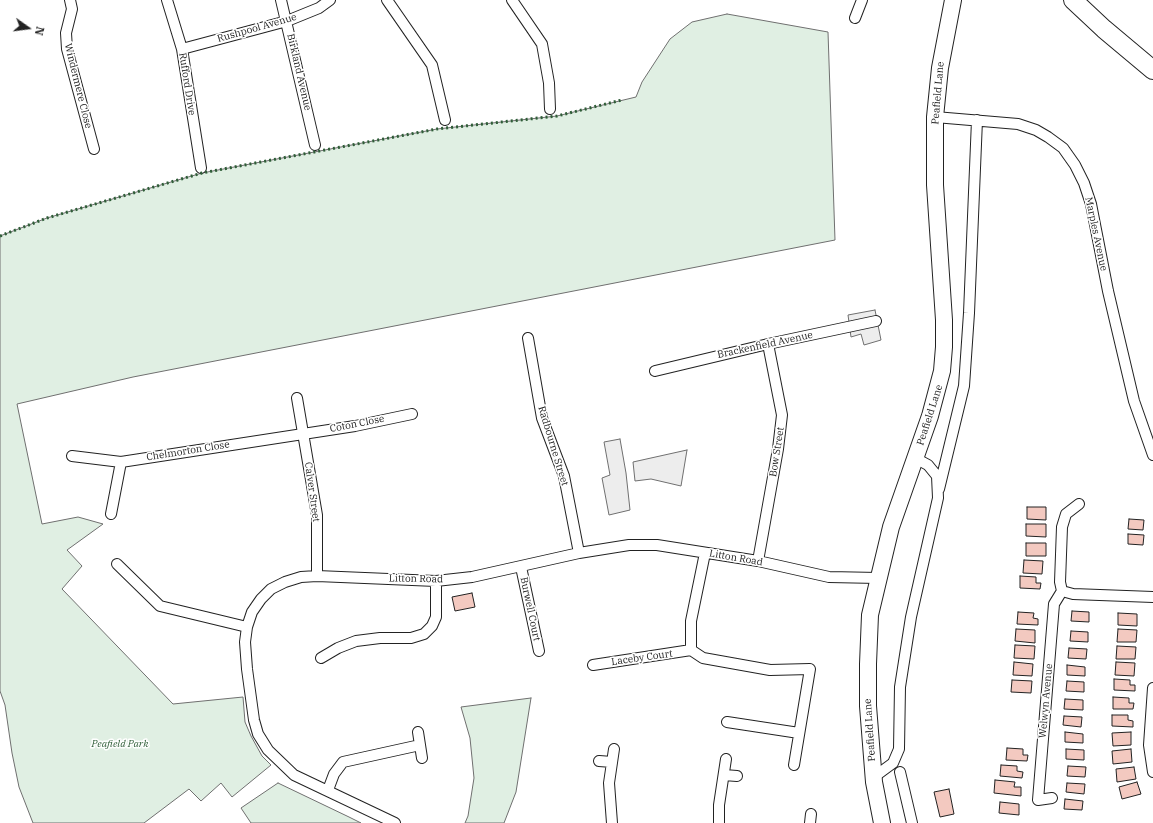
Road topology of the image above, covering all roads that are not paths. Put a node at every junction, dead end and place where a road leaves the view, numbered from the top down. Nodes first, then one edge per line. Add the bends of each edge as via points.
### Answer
1 (70, 0) edge
2 (168, 0) edge
3 (281, 0) edge
4 (330, 0) edge
5 (387, 0) edge
6 (512, 0) edge
7 (862, 0) edge
8 (953, 0) edge
9 (1073, 0) edge
10 (855, 18) dead end
11 (287, 21) junction
12 (182, 49) junction
13 (1153, 70) edge
14 (550, 110) dead end
15 (935, 117) junction
16 (445, 120) dead end
17 (977, 120) junction
18 (315, 145) dead end
19 (94, 149) dead end
20 (201, 168) dead end
21 (876, 321) dead end
22 (528, 338) dead end
23 (768, 344) junction
24 (654, 371) dead end
25 (297, 398) dead end
26 (412, 414) dead end
27 (303, 433) junction
28 (1153, 455) edge
29 (72, 456) dead end
30 (915, 458) junction
31 (121, 462) junction
32 (939, 489) junction
33 (1078, 504) dead end
34 (111, 514) dead end
35 (580, 553) junction
36 (705, 553) junction
37 (758, 561) junction
38 (117, 564) dead end
39 (521, 567) junction
40 (317, 576) junction
41 (878, 578) junction
42 (436, 581) junction
43 (1062, 591) junction
44 (1153, 597) edge
45 (247, 627) junction
46 (691, 650) junction
47 (539, 651) dead end
48 (321, 658) dead end
49 (593, 665) dead end
50 (1153, 688) edge
51 (727, 722) dead end
52 (418, 732) dead end
53 (799, 733) junction
54 (420, 745) junction
55 (614, 749) dead end
56 (422, 758) dead end
57 (726, 759) dead end
58 (599, 761) dead end
59 (612, 762) junction
60 (794, 764) dead end
61 (900, 772) dead end
62 (1153, 772) edge
63 (724, 775) junction
64 (737, 776) dead end
65 (874, 777) junction
66 (328, 790) junction
67 (1052, 798) dead end
68 (395, 823) edge
69 (612, 823) edge
70 (720, 823) edge
71 (882, 823) edge
72 (912, 823) edge

1 - 19 street, Windermere Close via 72,9 66,33 67,49
2 - 12 street, Rufford Drive
3 - 11 street, Birkland Avenue
4 - 11 street, Rushpool Avenue
5 - 16 street via 432,65
6 - 14 street via 542,44 549,83
7 - 10 street
8 - 15 main road, Peafield Lane via 940,68
9 - 13 highway
11 - 12 street, Rushpool Avenue
11 - 18 street, Birkland Avenue
12 - 20 street, Rufford Drive
15 - 17 street, Marples Avenue
15 - 30 main road, Peafield Lane via 935,185 944,347 938,392
17 - 28 street, Marples Avenue via 1018,124 1036,130 1062,148 1084,182 1134,401
17 - 32 street via 964,386
21 - 23 street, Brackenfield Avenue
22 - 35 street, Radbourne Street via 542,418 564,476
23 - 24 street, Brackenfield Avenue
23 - 37 street, Bow Street via 782,416
25 - 27 street, Calver Street
26 - 27 street, Coton Close via 355,426
27 - 31 street, Chelmorton Close
27 - 40 street, Calver Street via 317,514
29 - 31 street, Chelmorton Close
30 - 32 street via 933,470 937,476
30 - 41 main road, Peafield Lane via 891,527
31 - 34 street
32 - 65 street via 911,617 900,687 899,749 893,764
33 - 43 street, Welwyn Avenue via 1066,514 1062,527
35 - 36 street, Litton Road via 629,545 658,545
35 - 39 street, Litton Road
36 - 37 street, Litton Road
36 - 46 street via 692,620
37 - 41 street, Litton Road via 829,577
38 - 45 street via 160,606
39 - 42 street, Litton Road
39 - 47 street, Burwell Court
40 - 42 street, Litton Road
40 - 45 street, Litton Road via 301,577 271,589 252,612
41 - 65 main road, Peafield Lane via 870,616 868,664 868,706
42 - 48 street via 436,617 424,634 411,638 356,641
43 - 44 street via 1073,594
43 - 67 street, Welwyn Avenue via 1054,604 1038,800
45 - 66 street, Litton Road via 247,669 258,734 268,750 294,775
46 - 49 street, Laceby Court
46 - 53 street via 704,658 770,670 810,669
50 - 62 street via 1149,745
51 - 53 street
52 - 54 street
53 - 60 street
54 - 56 street
54 - 66 street via 343,762 334,774
55 - 59 street
57 - 63 street
58 - 59 street
59 - 69 street via 609,783
61 - 72 street
63 - 64 street
63 - 70 street via 719,805
65 - 71 main road, Peafield Lane
66 - 68 street, Litton Road

